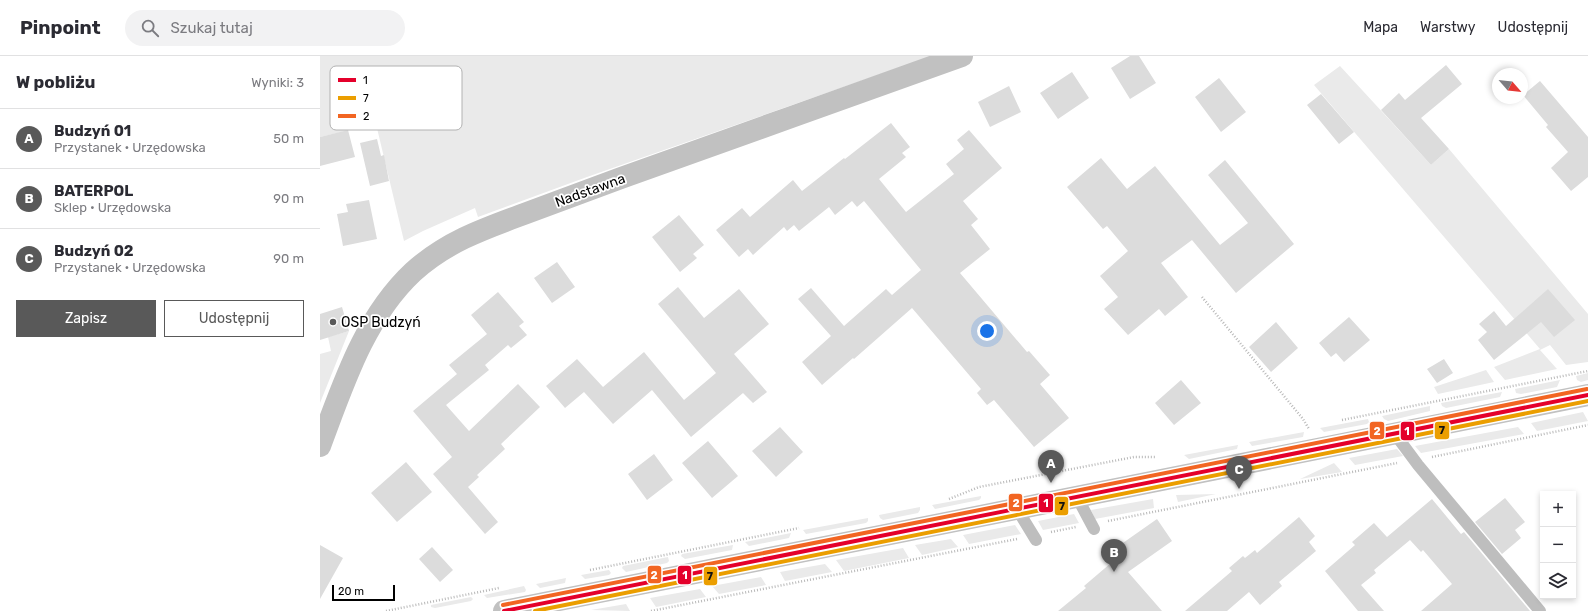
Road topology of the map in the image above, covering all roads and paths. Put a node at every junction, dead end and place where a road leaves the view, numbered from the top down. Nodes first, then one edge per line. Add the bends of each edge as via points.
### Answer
1 (962, 56) edge
2 (1202, 297) dead end
3 (1588, 371) edge
4 (1588, 395) edge
5 (1339, 421) dead end
6 (1588, 425) edge
7 (1316, 426) dead end
8 (1308, 427) junction
9 (1300, 429) dead end
10 (1395, 434) junction
11 (320, 446) edge
12 (1319, 449) junction
13 (1159, 457) dead end
14 (1414, 460) junction
15 (1077, 497) junction
16 (946, 500) dead end
17 (1017, 509) junction
18 (1093, 526) junction
19 (807, 527) dead end
20 (1034, 538) junction
21 (590, 570) dead end
22 (504, 587) dead end
23 (386, 611) edge
24 (504, 611) edge
25 (650, 611) edge
26 (1540, 611) edge

1 - 11 street, Nadstawna via 577,194 471,234 447,246 412,273 380,311 357,353
2 - 8 path
3 - 5 path
4 - 10 street
6 - 14 path
7 - 8 path
8 - 9 path
8 - 12 path
10 - 12 street
10 - 14 lane
12 - 15 street
13 - 16 path via 1134,457 979,487
14 - 18 path
14 - 26 lane
15 - 17 street
15 - 18 lane
17 - 20 lane
17 - 24 street
18 - 20 path
19 - 21 path
20 - 25 path
22 - 23 path

